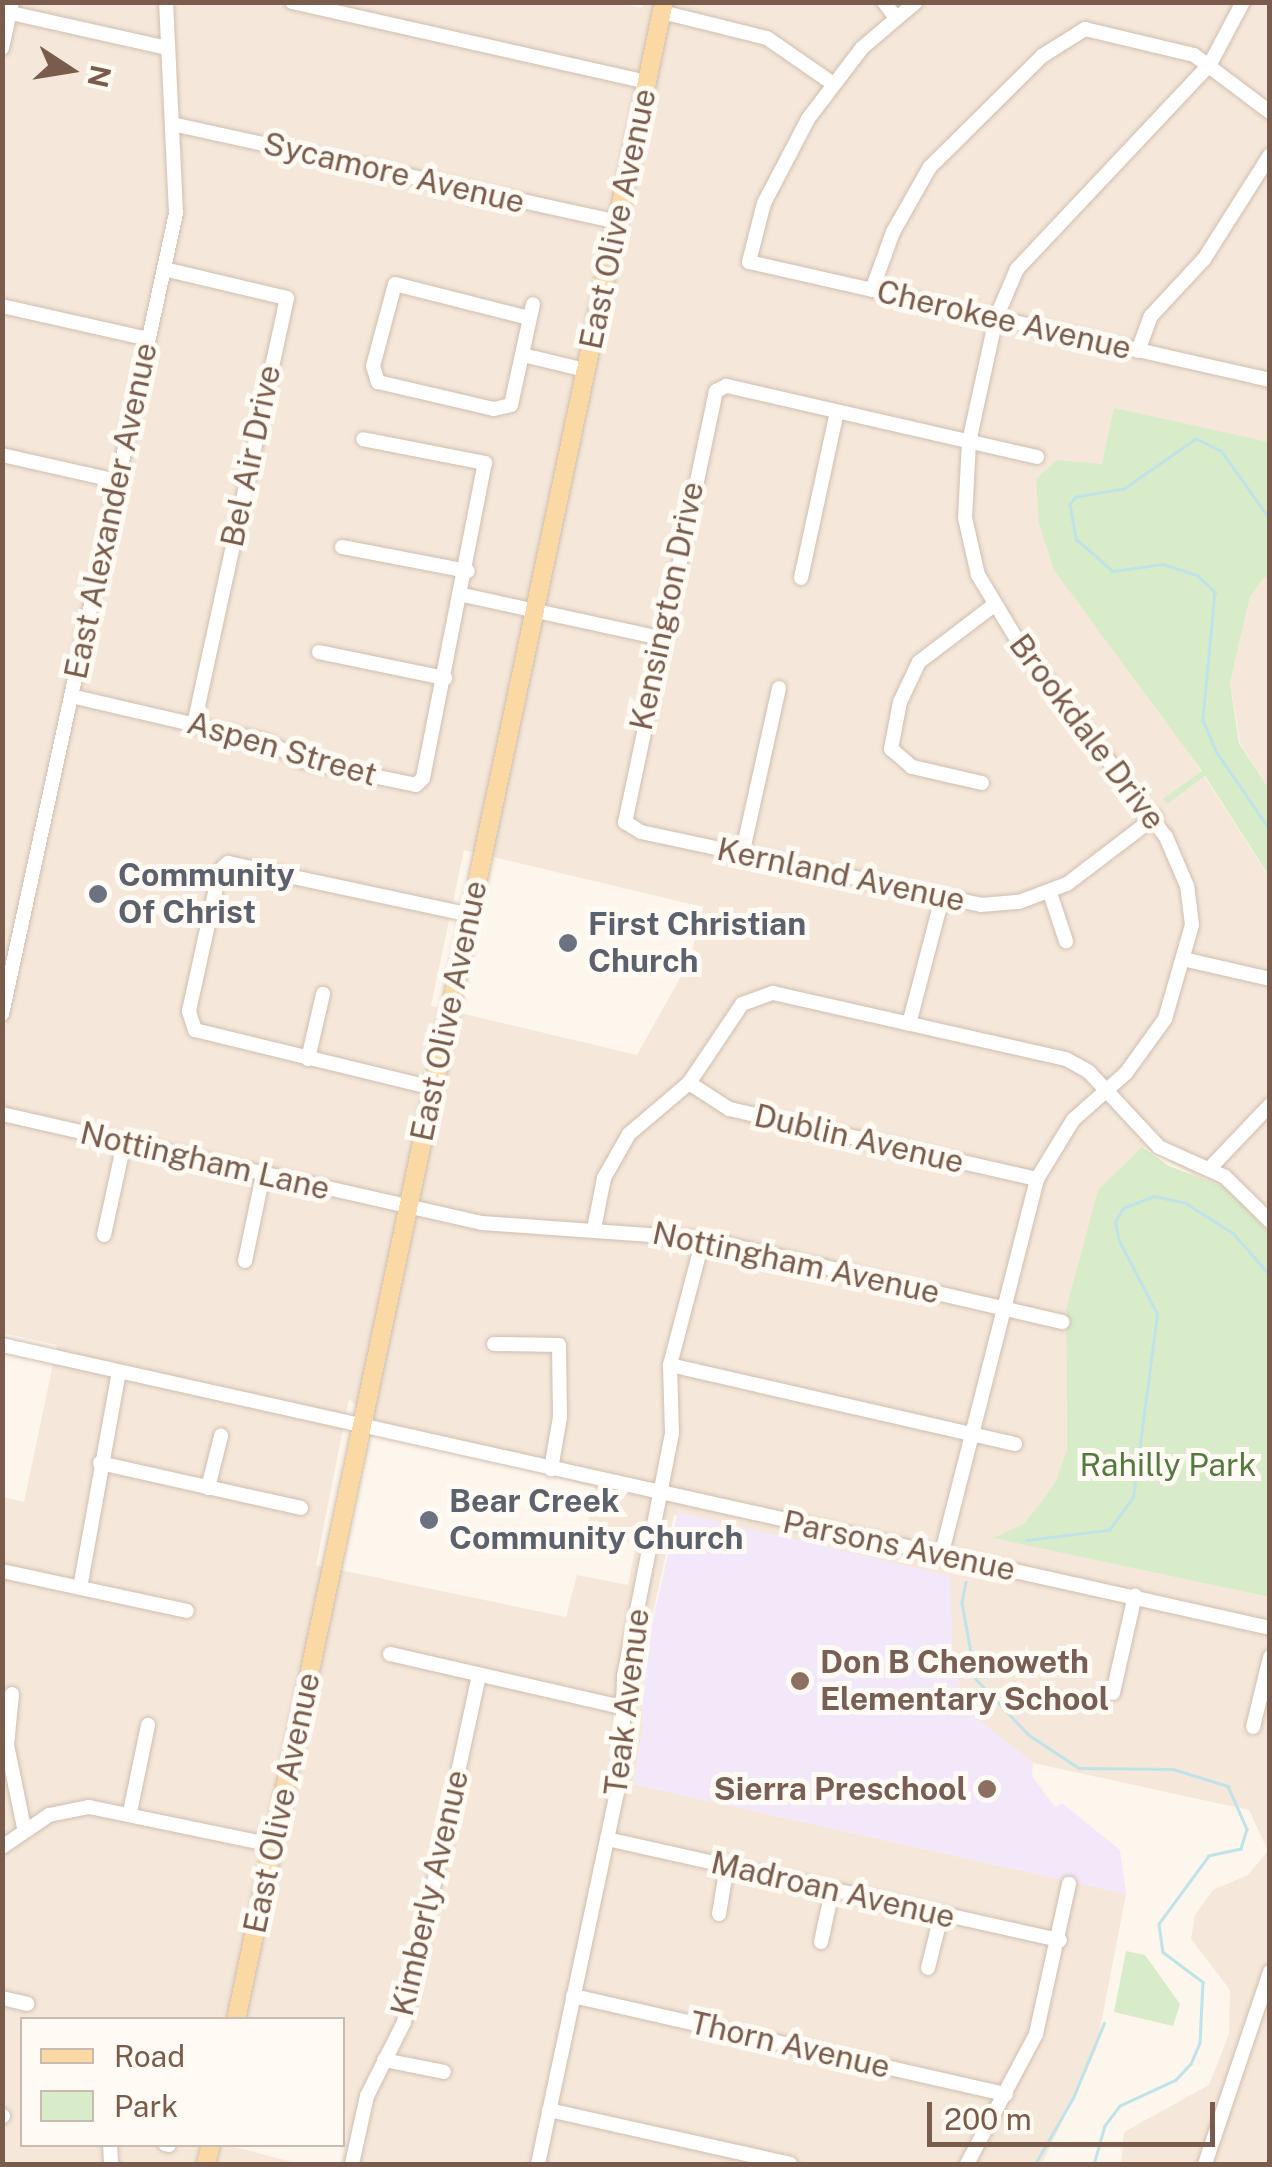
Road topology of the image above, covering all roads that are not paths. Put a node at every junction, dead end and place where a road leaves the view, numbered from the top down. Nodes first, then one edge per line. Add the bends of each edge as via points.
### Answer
1 (166, 2) edge
2 (292, 2) edge
3 (884, 2) edge
4 (916, 2) edge
5 (1243, 2) edge
6 (663, 7) edge
7 (8, 8) edge
8 (896, 18) junction
9 (2, 48) edge
10 (168, 48) junction
11 (1210, 64) junction
12 (647, 82) junction
13 (832, 83) junction
14 (1270, 112) edge
15 (172, 124) junction
16 (1270, 155) edge
17 (616, 222) junction
18 (164, 269) junction
19 (872, 290) junction
20 (2, 306) edge
21 (996, 318) junction
22 (148, 339) junction
23 (1138, 351) junction
24 (522, 355) junction
25 (585, 370) junction
26 (1270, 380) edge
27 (837, 412) junction
28 (363, 439) dead end
29 (969, 442) junction
30 (2, 455) edge
31 (1036, 458) dead end
32 (117, 481) junction
33 (342, 547) dead end
34 (468, 571) junction
35 (801, 578) dead end
36 (463, 594) junction
37 (994, 605) junction
38 (535, 611) junction
39 (660, 638) junction
40 (320, 652) dead end
41 (444, 678) junction
42 (779, 688) dead end
43 (71, 696) junction
44 (194, 723) junction
45 (982, 783) dead end
46 (1154, 818) junction
47 (624, 822) joint
48 (742, 855) junction
49 (1050, 893) junction
50 (940, 902) junction
51 (470, 916) junction
52 (1066, 941) dead end
53 (1187, 960) junction
54 (1270, 979) edge
55 (322, 994) dead end
56 (2, 1014) edge
57 (909, 1024) junction
58 (308, 1059) junction
59 (688, 1083) junction
60 (433, 1088) junction
61 (1106, 1091) junction
62 (1270, 1105) edge
63 (2, 1114) edge
64 (124, 1143) junction
65 (1209, 1170) junction
66 (263, 1175) junction
67 (1037, 1180) junction
68 (408, 1207) junction
69 (1270, 1221) edge
70 (594, 1228) junction
71 (104, 1235) dead end
72 (702, 1239) junction
73 (245, 1261) dead end
74 (1004, 1307) junction
75 (1063, 1322) dead end
76 (494, 1344) dead end
77 (2, 1345) edge
78 (670, 1365) junction
79 (118, 1372) junction
80 (361, 1430) junction
81 (971, 1433) junction
82 (221, 1436) dead end
83 (1015, 1444) dead end
84 (100, 1463) junction
85 (551, 1469) junction
86 (208, 1488) junction
87 (662, 1494) junction
88 (302, 1508) dead end
89 (941, 1556) junction
90 (2, 1570) edge
91 (80, 1588) junction
92 (1134, 1596) junction
93 (187, 1611) dead end
94 (1270, 1628) edge
95 (390, 1654) dead end
96 (1270, 1657) edge
97 (479, 1675) junction
98 (1112, 1693) dead end
99 (12, 1694) dead end
100 (625, 1708) junction
101 (148, 1725) dead end
102 (1252, 1727) dead end
103 (130, 1812) junction
104 (24, 1828) junction
105 (606, 1839) junction
106 (273, 1844) junction
107 (2, 1847) edge
108 (727, 1866) junction
109 (1070, 1884) dead end
110 (832, 1890) junction
111 (719, 1914) dead end
112 (940, 1916) junction
113 (1060, 1940) junction
114 (821, 1942) dead end
115 (928, 1968) dead end
116 (1270, 1972) edge
117 (573, 1996) junction
118 (2, 1998) edge
119 (27, 2004) dead end
120 (237, 2017) edge
121 (384, 2060) junction
122 (444, 2072) dead end
123 (1006, 2094) junction
124 (549, 2110) junction
125 (352, 2164) edge
126 (538, 2164) edge
127 (790, 2164) edge
128 (967, 2164) edge
129 (1206, 2164) edge

1 - 10 street, East Alexander Avenue
2 - 12 street
3 - 8 street
4 - 8 street
5 - 11 street, Brookdale Drive
6 - 12 main road, East Olive Avenue
6 - 13 street via 751,32
7 - 9 street
7 - 10 street
8 - 13 street
10 - 15 street, East Alexander Avenue
11 - 14 street
11 - 19 street via 1118,34 1085,29 1070,37 930,167 893,232
11 - 21 street, Brookdale Drive via 1037,242
12 - 17 main road, East Olive Avenue
13 - 19 street, Cherokee Avenue via 773,181 748,262
15 - 17 street, Sycamore Avenue
15 - 18 street, East Alexander Avenue via 176,212
16 - 23 street via 1216,243 1152,316
17 - 25 main road, East Olive Avenue
18 - 22 street, East Alexander Avenue
18 - 44 street, Bel Air Drive via 287,298
19 - 21 street, Cherokee Avenue
20 - 22 street
21 - 23 street, Cherokee Avenue
21 - 29 street, Brookdale Drive
22 - 32 street, East Alexander Avenue
23 - 26 street, Cherokee Avenue
24 - 24 street via 511,404 494,409 378,382 373,366 395,284 531,311
24 - 25 street
25 - 38 main road, East Olive Avenue
27 - 29 street
27 - 35 street
27 - 39 street, Kensington Drive via 726,386 716,391
28 - 34 street, Aspen Street via 485,462
29 - 31 street
29 - 37 street, Brookdale Drive via 968,537
30 - 32 street
32 - 43 street, East Alexander Avenue
33 - 34 street
34 - 36 street, Aspen Street
36 - 38 street
36 - 41 street, Aspen Street
37 - 45 street via 919,662 900,702 892,749 912,767
37 - 46 street, Brookdale Drive
38 - 39 street
38 - 51 main road, East Olive Avenue
39 - 47 street, Kensington Drive
40 - 41 street
41 - 44 street, Aspen Street via 424,778 416,784 302,760 268,742
42 - 48 street
43 - 44 street, Aspen Street
43 - 56 street, East Alexander Avenue
46 - 49 street, Kernland Avenue
46 - 53 street, Brookdale Drive via 1187,886
47 - 48 street, Kernland Avenue via 641,832
48 - 50 street, Kernland Avenue
49 - 50 street, Kernland Avenue via 1004,905
49 - 52 street
50 - 57 street
51 - 58 street via 228,863 220,870 189,1021 195,1030
51 - 60 main road, East Olive Avenue
53 - 54 street
53 - 61 street, Brookdale Drive via 1165,1020
55 - 58 street
57 - 59 street via 761,995 742,1004
57 - 61 street via 1066,1059
58 - 60 street
59 - 67 street, Dublin Avenue via 729,1109
59 - 70 street via 616,1152
60 - 68 main road, East Olive Avenue
61 - 65 street via 1159,1147
61 - 67 street, Brookdale Drive via 1073,1120
62 - 65 street
63 - 64 street, Nottingham Lane
64 - 66 street, Nottingham Lane
64 - 71 street
65 - 69 street via 1236,1184
66 - 68 street, Nottingham Lane
66 - 73 street
67 - 74 street, Brookdale Drive
68 - 70 street, Nottingham Avenue via 511,1227
68 - 80 main road, East Olive Avenue
70 - 72 street, Nottingham Avenue
72 - 74 street, Nottingham Avenue
72 - 78 street, Teak Avenue
74 - 75 street, Nottingham Avenue
74 - 81 street, Brookdale Drive
76 - 85 street via 558,1345 560,1416
77 - 79 street, Parsons Avenue
78 - 81 street
78 - 87 street, Teak Avenue via 672,1433
79 - 80 street, Parsons Avenue
79 - 84 street
80 - 85 street, Parsons Avenue
80 - 106 main road, East Olive Avenue
81 - 83 street
81 - 89 street, Brookdale Drive
82 - 86 street
84 - 86 street
84 - 91 street
85 - 87 street, Parsons Avenue
86 - 88 street
87 - 89 street, Parsons Avenue
87 - 100 street, Teak Avenue via 624,1676
89 - 92 street, Parsons Avenue
90 - 91 street
91 - 93 street
92 - 94 street, Parsons Avenue
92 - 98 street
95 - 97 street
96 - 102 street
97 - 100 street
97 - 121 street, Kimberly Avenue via 407,2011
99 - 104 street via 7,1745
100 - 105 street, Teak Avenue via 622,1768
101 - 103 street
103 - 104 street via 68,1809
103 - 106 street
104 - 107 street
105 - 108 street, Madroan Avenue
105 - 117 street, Teak Avenue
106 - 120 main road, East Olive Avenue
108 - 110 street, Madroan Avenue
108 - 111 street
109 - 113 street
110 - 112 street, Madroan Avenue
110 - 114 street
112 - 113 street, Madroan Avenue
112 - 115 street
113 - 123 street via 1040,2023
116 - 129 street
117 - 123 street, Thorn Avenue
117 - 124 street, Teak Avenue
118 - 119 street
121 - 122 street
121 - 125 street, Kimberly Avenue via 366,2096
123 - 128 street
124 - 126 street, Teak Avenue
124 - 127 street

